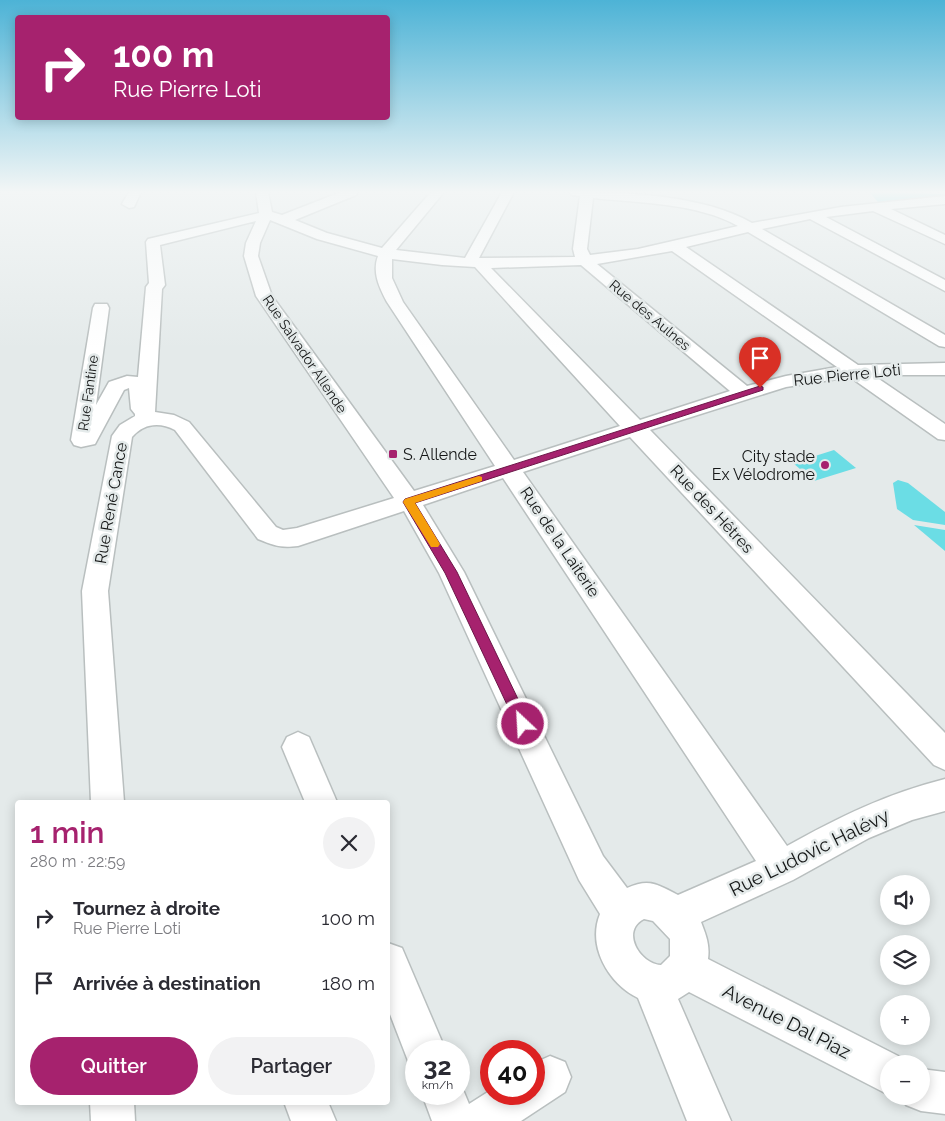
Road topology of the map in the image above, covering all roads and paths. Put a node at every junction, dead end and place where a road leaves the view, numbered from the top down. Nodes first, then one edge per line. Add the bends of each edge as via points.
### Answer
1 (153, 244) edge
2 (253, 244) edge
3 (354, 244) edge
4 (393, 244) edge
5 (484, 244) edge
6 (580, 244) edge
7 (682, 244) edge
8 (781, 244) edge
9 (867, 244) edge
10 (675, 246) junction
11 (386, 253) junction
12 (584, 260) junction
13 (475, 263) junction
14 (945, 286) edge
15 (100, 308) dead end
16 (945, 342) edge
17 (945, 369) edge
18 (856, 371) junction
19 (744, 393) junction
20 (143, 420) junction
21 (636, 429) junction
22 (945, 434) edge
23 (510, 469) junction
24 (408, 502) junction
25 (298, 747) dead end
26 (945, 755) edge
27 (945, 795) edge
28 (107, 800) edge
29 (320, 800) edge
30 (781, 868) junction
31 (621, 912) junction
32 (676, 914) junction
33 (390, 967) edge
34 (669, 976) junction
35 (420, 1040) edge
36 (880, 1070) edge
37 (930, 1091) edge
38 (945, 1093) edge
39 (112, 1105) edge
40 (306, 1105) edge
41 (113, 1121) edge
42 (314, 1121) edge
43 (709, 1121) edge

1 - 20 street via 157,285 154,287
2 - 24 street, Rue Salvador Allende via 251,256 264,296
3 - 11 street
4 - 11 street
5 - 13 street
6 - 12 street
7 - 10 street
8 - 16 street
9 - 14 street
10 - 12 street
10 - 18 street
11 - 13 street
11 - 23 street, Rue de la Laiterie via 384,281 395,302
12 - 13 street
12 - 19 street, Rue des Aulnes
13 - 21 street, Rue des Hêtres
15 - 20 street, Rue Fantine via 81,440 88,439 120,384 133,381 139,385
17 - 18 street, Rue Pierre Loti
18 - 19 street, Rue Pierre Loti via 792,380
18 - 22 street
19 - 21 street, Rue Pierre Loti
20 - 24 street via 160,418 173,420 182,426 267,533 281,539 298,537
20 - 28 street, Rue René Cance via 122,436 95,591
21 - 23 street, Rue Pierre Loti
21 - 26 street, Rue des Hêtres
23 - 24 street, Rue Pierre Loti
23 - 30 street, Rue de la Laiterie
24 - 31 street, Rue Salvador Allende via 451,572 591,868
25 - 29 street
27 - 30 street, Rue Ludovic Halévy via 911,804 856,826
30 - 32 street, Rue Ludovic Halévy
31 - 32 street via 642,900 660,903
31 - 34 street via 614,934 621,960 629,971 640,979
32 - 34 street via 683,924 690,947 689,958
33 - 35 street
34 - 36 street, Avenue Dal Piaz
34 - 43 street via 675,1044
37 - 38 street
39 - 41 street
40 - 42 street

